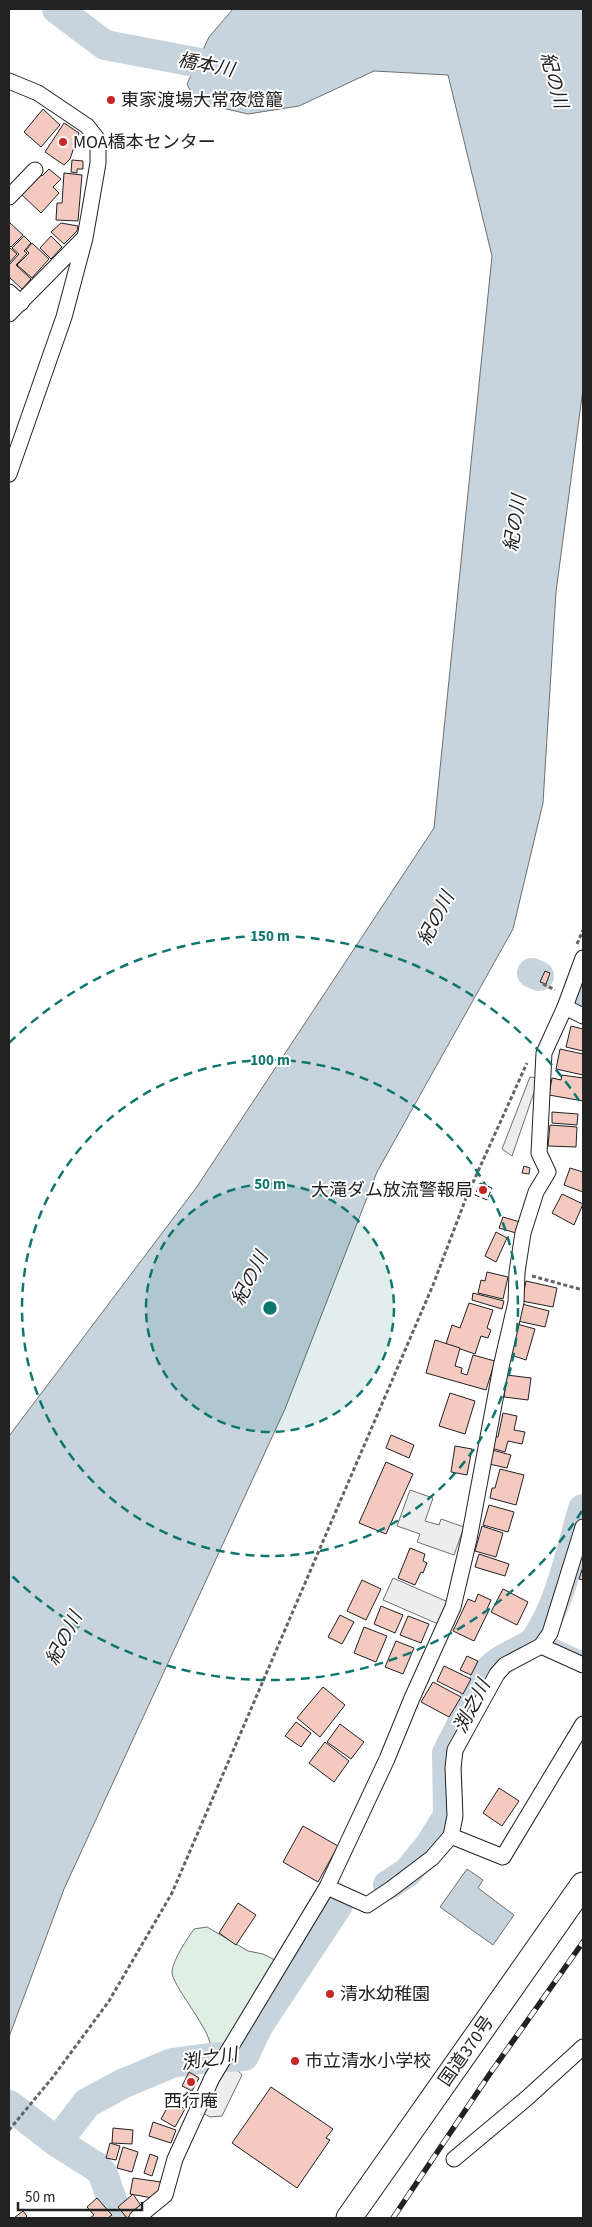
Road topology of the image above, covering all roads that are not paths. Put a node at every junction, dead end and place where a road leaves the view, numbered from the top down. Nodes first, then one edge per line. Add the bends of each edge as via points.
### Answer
1 (9, 81) edge
2 (35, 170) dead end
3 (9, 197) edge
4 (84, 238) junction
5 (9, 292) edge
6 (21, 303) junction
7 (9, 314) edge
8 (9, 474) edge
9 (580, 953) edge
10 (565, 1007) junction
11 (583, 1016) edge
12 (583, 1527) edge
13 (541, 1646) junction
14 (583, 1665) edge
15 (583, 1724) edge
16 (451, 1836) junction
17 (583, 1885) edge
18 (327, 1887) junction
19 (583, 2047) edge
20 (454, 2159) dead end
21 (136, 2218) edge
22 (349, 2218) edge

1 - 4 street via 38,93 87,126 98,140 98,162
2 - 3 street
4 - 6 street
4 - 8 street via 64,318
5 - 6 street
6 - 7 street
9 - 10 street
10 - 11 street
10 - 18 street via 544,1053 539,1153 548,1172 536,1192 527,1218 517,1272 516,1302 453,1607
12 - 13 street via 550,1632
13 - 14 street
13 - 16 street via 505,1665 455,1750 455,1816
15 - 16 street via 503,1857
16 - 18 street via 432,1858 367,1905
17 - 22 highway, 国道370号
18 - 21 street via 212,2078 174,2159 165,2194
19 - 20 street

